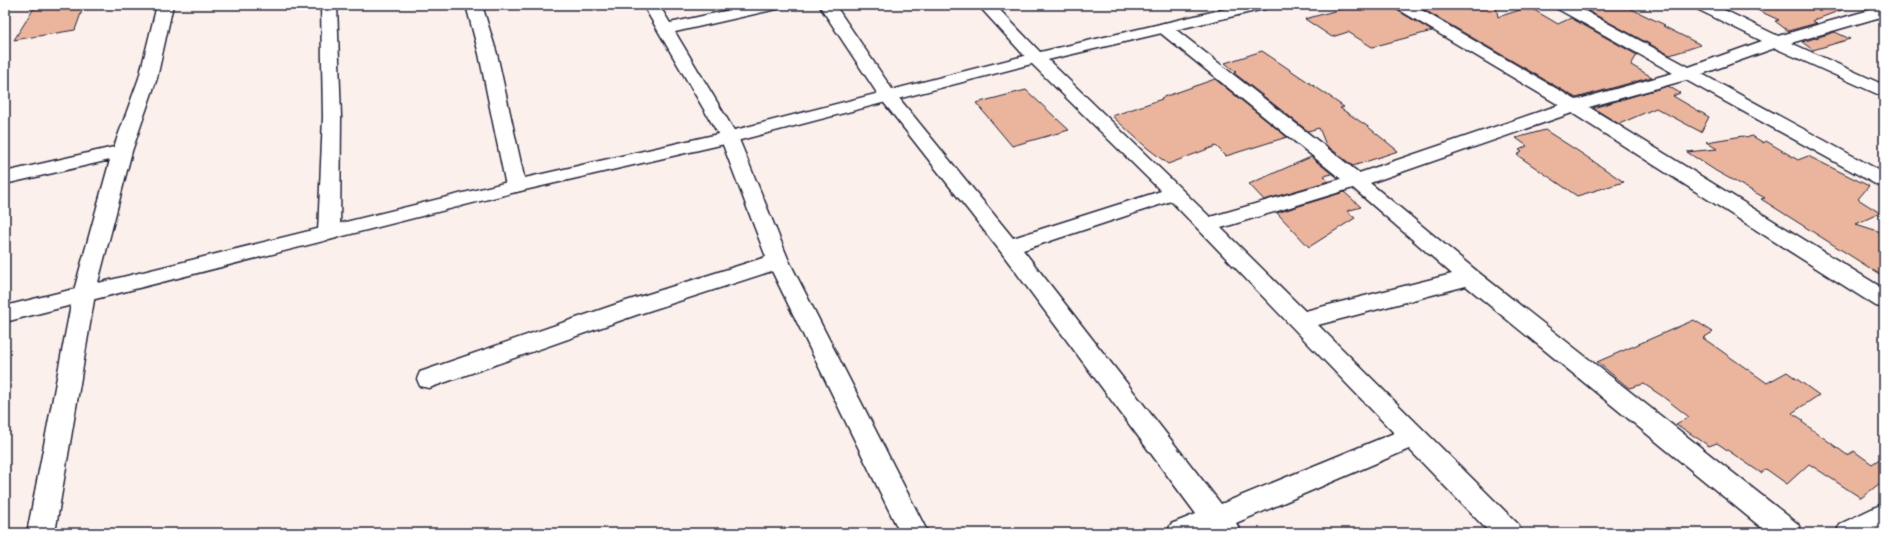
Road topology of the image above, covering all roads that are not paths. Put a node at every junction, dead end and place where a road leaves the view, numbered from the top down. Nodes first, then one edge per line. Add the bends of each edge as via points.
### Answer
1 (165, 5) edge
2 (329, 5) edge
3 (474, 5) edge
4 (651, 5) edge
5 (775, 5) edge
6 (827, 5) edge
7 (986, 5) edge
8 (1262, 5) edge
9 (1402, 5) edge
10 (1562, 5) edge
11 (1701, 5) edge
12 (1884, 11) edge
13 (1164, 28) junction
14 (666, 29) junction
15 (1776, 42) junction
16 (1036, 58) junction
17 (1687, 74) junction
18 (1884, 92) edge
19 (887, 95) junction
20 (1574, 106) junction
21 (729, 136) junction
22 (122, 151) junction
23 (5, 178) edge
24 (1356, 180) junction
25 (1884, 181) edge
26 (516, 186) junction
27 (1175, 193) junction
28 (1206, 225) junction
29 (329, 233) junction
30 (1009, 247) junction
31 (778, 262) junction
32 (1470, 277) junction
33 (84, 294) junction
34 (1884, 300) edge
35 (5, 314) edge
36 (1300, 321) junction
37 (429, 379) dead end
38 (1412, 436) junction
39 (1884, 515) edge
40 (1221, 526) edge
41 (41, 533) edge
42 (914, 533) edge
43 (1181, 533) edge
44 (1508, 533) edge
45 (1788, 533) edge
46 (1850, 533) edge

1 - 22 street via 148,78
2 - 29 street via 332,117
3 - 26 street via 488,54
4 - 14 street
5 - 14 street
6 - 19 street
7 - 16 street
8 - 13 street
9 - 20 street
10 - 17 street
11 - 15 street
12 - 15 street
13 - 16 street
13 - 24 street
14 - 21 street
15 - 17 street
15 - 18 street
16 - 19 street
16 - 27 street
17 - 20 street
17 - 25 street
19 - 21 street
19 - 30 street
20 - 24 street
20 - 34 street
21 - 26 street
21 - 31 street
22 - 23 street
22 - 33 street
24 - 28 street
24 - 32 street
26 - 29 street
27 - 28 street
27 - 30 street
28 - 36 street
29 - 33 street
30 - 40 street
31 - 37 street via 628,310
31 - 42 street
32 - 36 street
32 - 45 street
33 - 35 street
33 - 41 street
36 - 38 street
38 - 40 street
38 - 44 street
39 - 46 street
40 - 43 street

